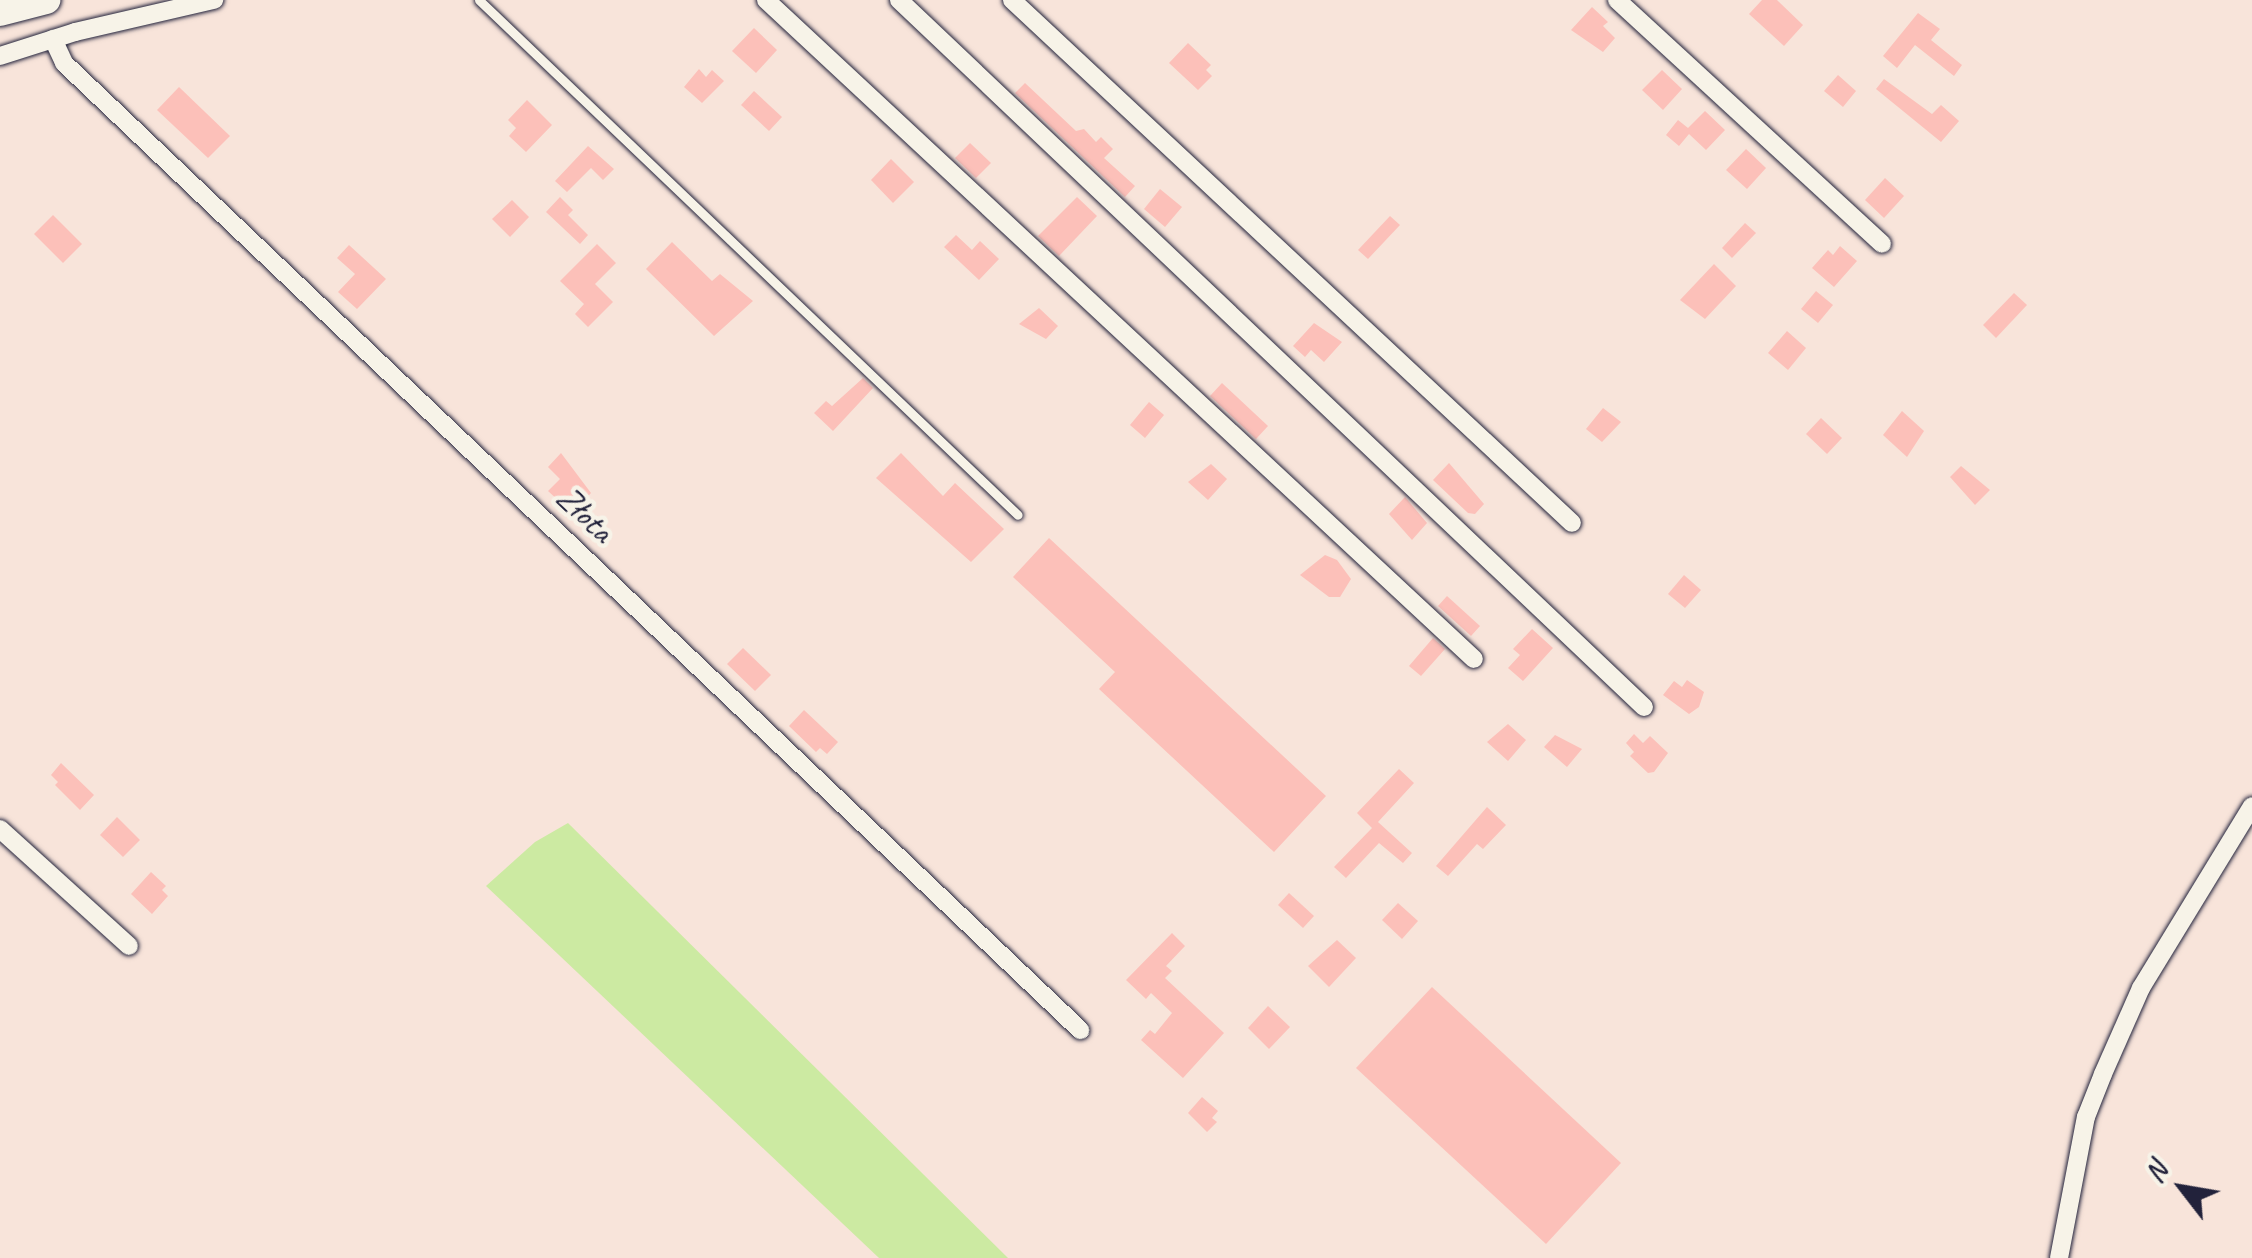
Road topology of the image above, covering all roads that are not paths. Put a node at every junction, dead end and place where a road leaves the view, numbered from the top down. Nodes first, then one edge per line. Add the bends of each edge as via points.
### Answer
1 (46, 0) edge
2 (214, 0) edge
3 (479, 0) edge
4 (766, 0) edge
5 (899, 0) edge
6 (1012, 0) edge
7 (1617, 0) edge
8 (0, 12) edge
9 (52, 40) junction
10 (0, 56) edge
11 (1882, 244) dead end
12 (1018, 515) dead end
13 (1572, 524) dead end
14 (1474, 659) dead end
15 (1644, 707) dead end
16 (2252, 806) edge
17 (0, 828) edge
18 (129, 946) dead end
19 (1080, 1030) dead end
20 (2060, 1258) edge

1 - 8 main road
2 - 9 street
3 - 12 lane
4 - 14 street
5 - 15 street
6 - 13 street
7 - 11 street
9 - 10 street
9 - 19 street, Złota via 64,63
16 - 20 street via 2140,988 2103,1074 2086,1118
17 - 18 street

